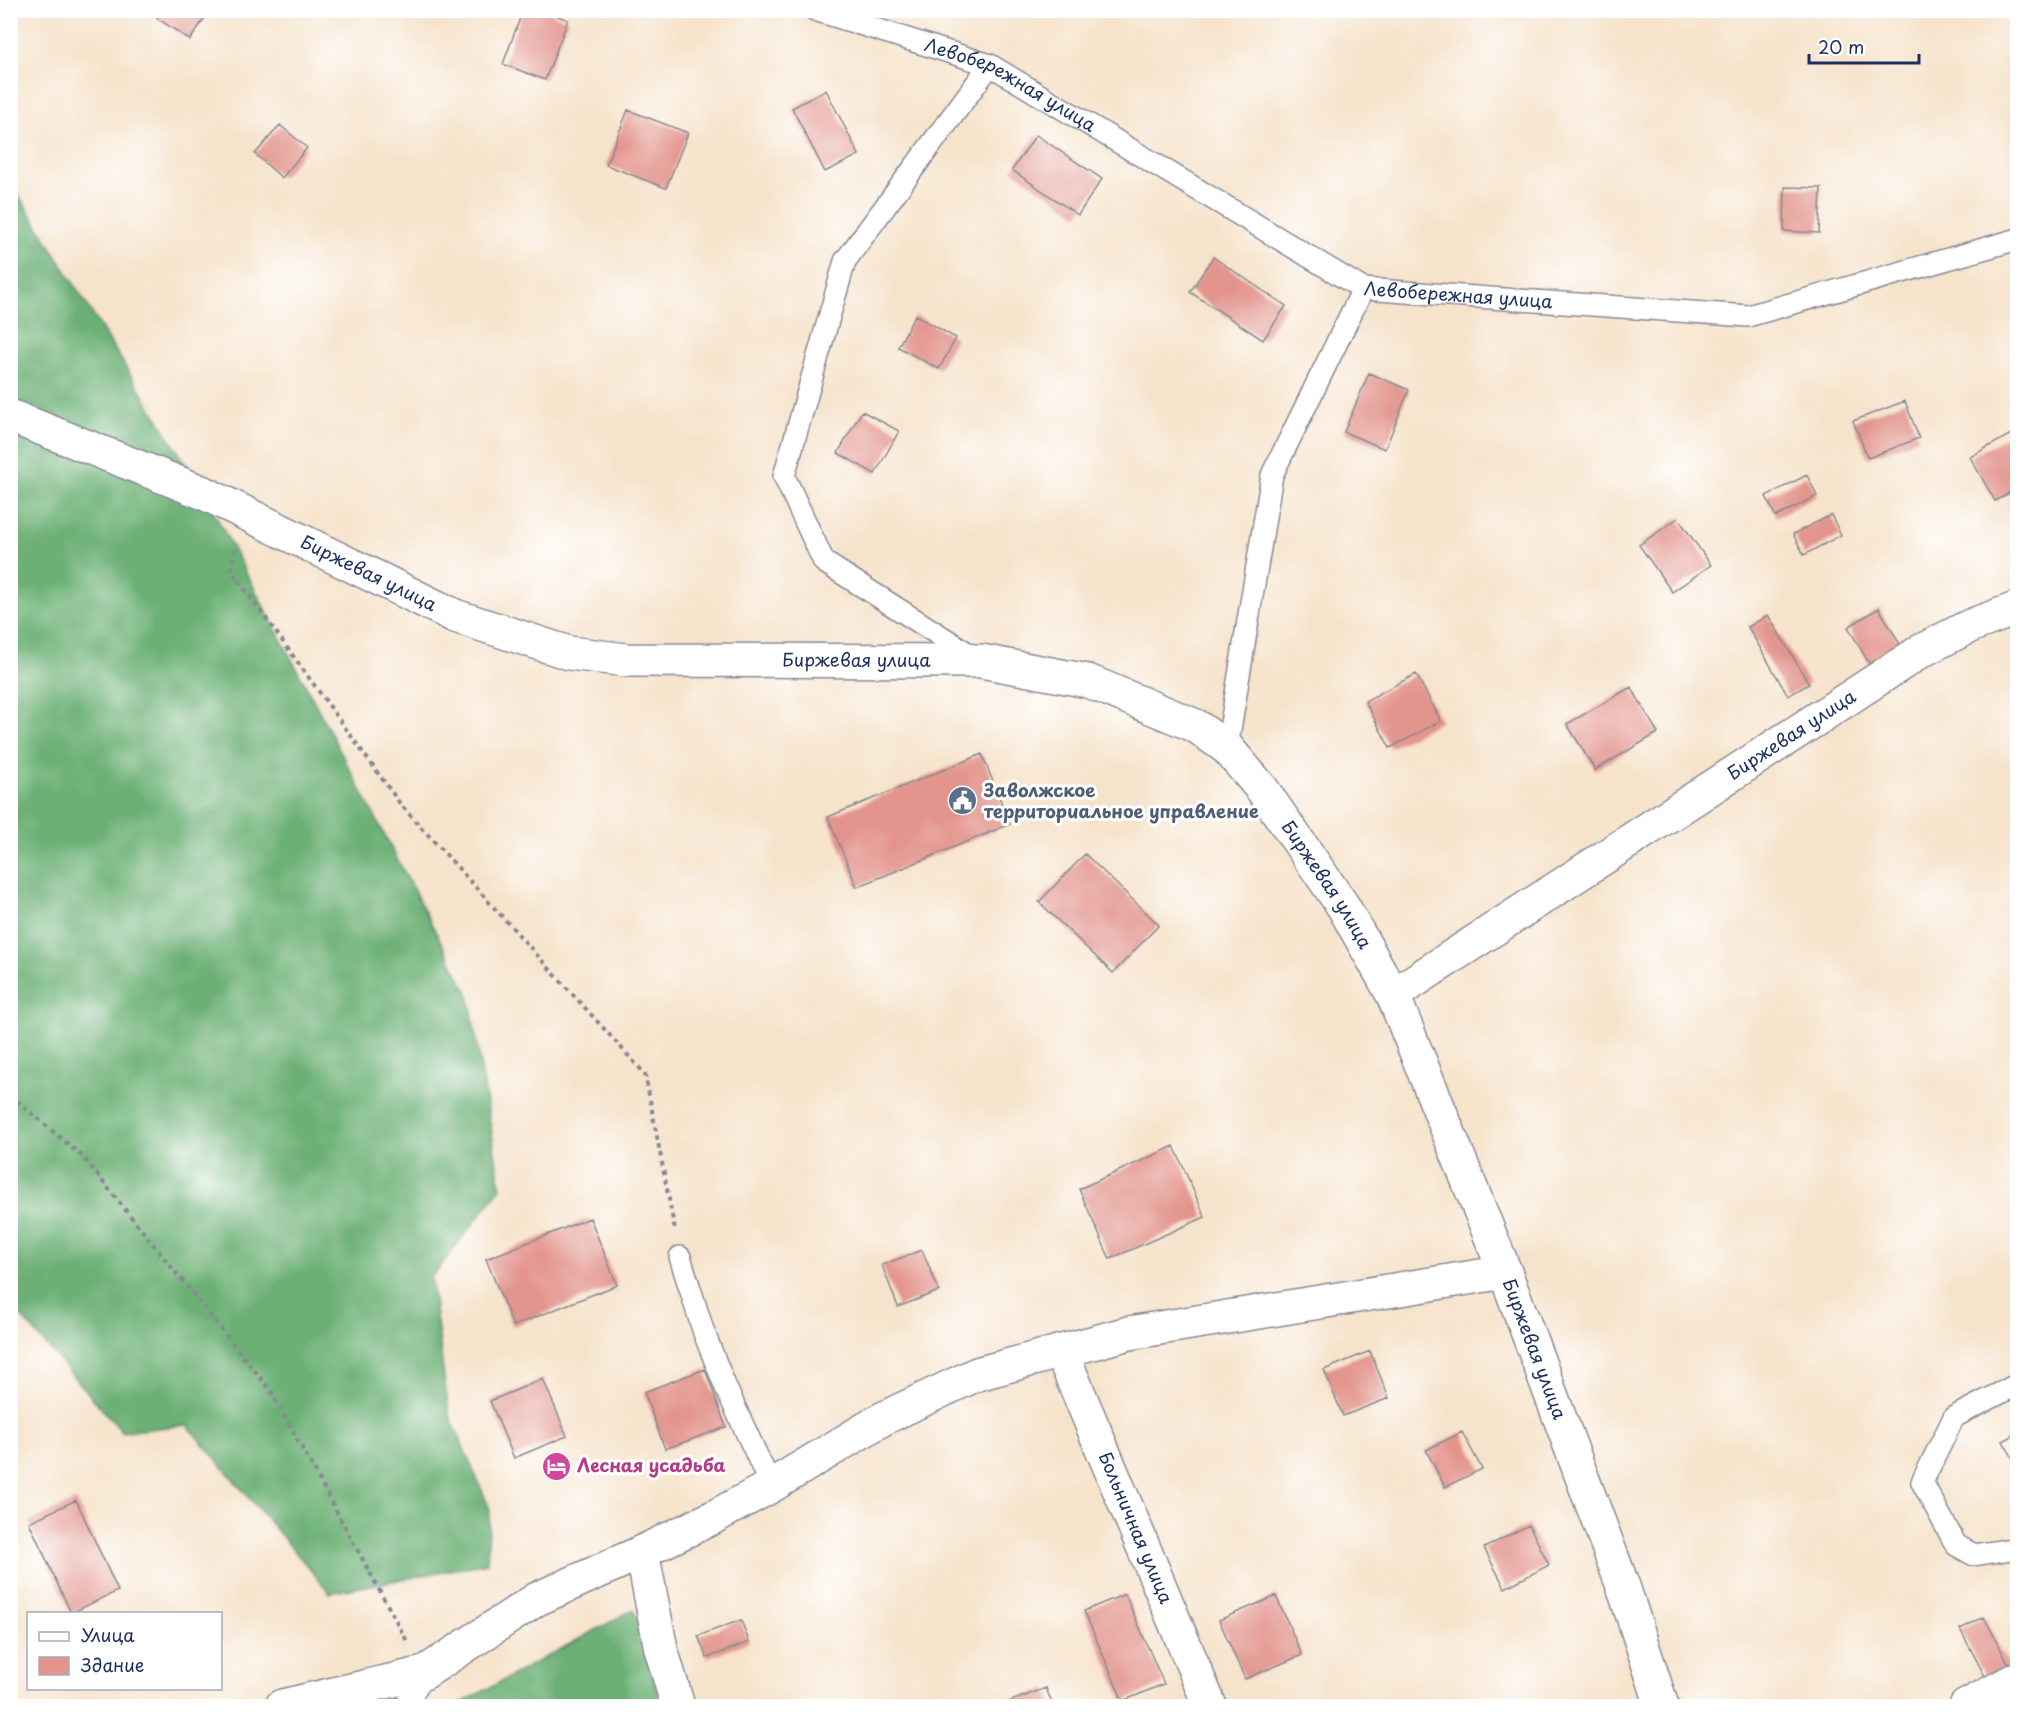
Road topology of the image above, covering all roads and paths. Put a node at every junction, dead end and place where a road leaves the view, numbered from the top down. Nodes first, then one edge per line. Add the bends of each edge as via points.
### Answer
1 (815, 10) edge
2 (990, 64) junction
3 (2018, 239) edge
4 (1363, 289) junction
5 (10, 416) edge
6 (242, 512) junction
7 (2018, 608) edge
8 (981, 661) junction
9 (1227, 748) junction
10 (1393, 995) junction
11 (10, 1095) edge
12 (680, 1257) joint
13 (1505, 1272) junction
14 (1061, 1351) junction
15 (2018, 1384) edge
16 (771, 1486) junction
17 (2018, 1548) edge
18 (642, 1552) junction
19 (424, 1673) junction
20 (2018, 1678) edge
21 (282, 1707) edge
22 (406, 1707) edge
23 (678, 1707) edge
24 (1210, 1707) edge
25 (1662, 1707) edge
26 (1966, 1707) edge

1 - 2 lane, Левобережная улица
2 - 4 lane, Левобережная улица
2 - 8 lane via 845,261 784,476 824,562
3 - 4 lane, Левобережная улица via 1748,316
4 - 9 lane via 1272,475
5 - 6 street, Биржевая улица via 204,493
6 - 8 street, Биржевая улица via 454,616 569,653 626,660
6 - 12 path via 231,570 401,805 645,1074
7 - 10 street, Биржевая улица via 1921,651
8 - 9 street, Биржевая улица via 1088,681 1196,726
9 - 10 street, Биржевая улица via 1262,789 1343,906
10 - 13 street, Биржевая улица
11 - 19 path via 84,1156 271,1391
12 - 16 lane via 721,1377
13 - 14 street via 1129,1333
13 - 25 street, Биржевая улица via 1624,1589
14 - 16 street via 977,1374 884,1418
14 - 24 street, Больничная улица
15 - 17 lane via 1954,1417 1922,1482 1956,1545 1974,1555
16 - 18 street
18 - 19 street via 537,1599
18 - 23 street via 661,1649
19 - 21 street
19 - 22 lane
20 - 26 street

